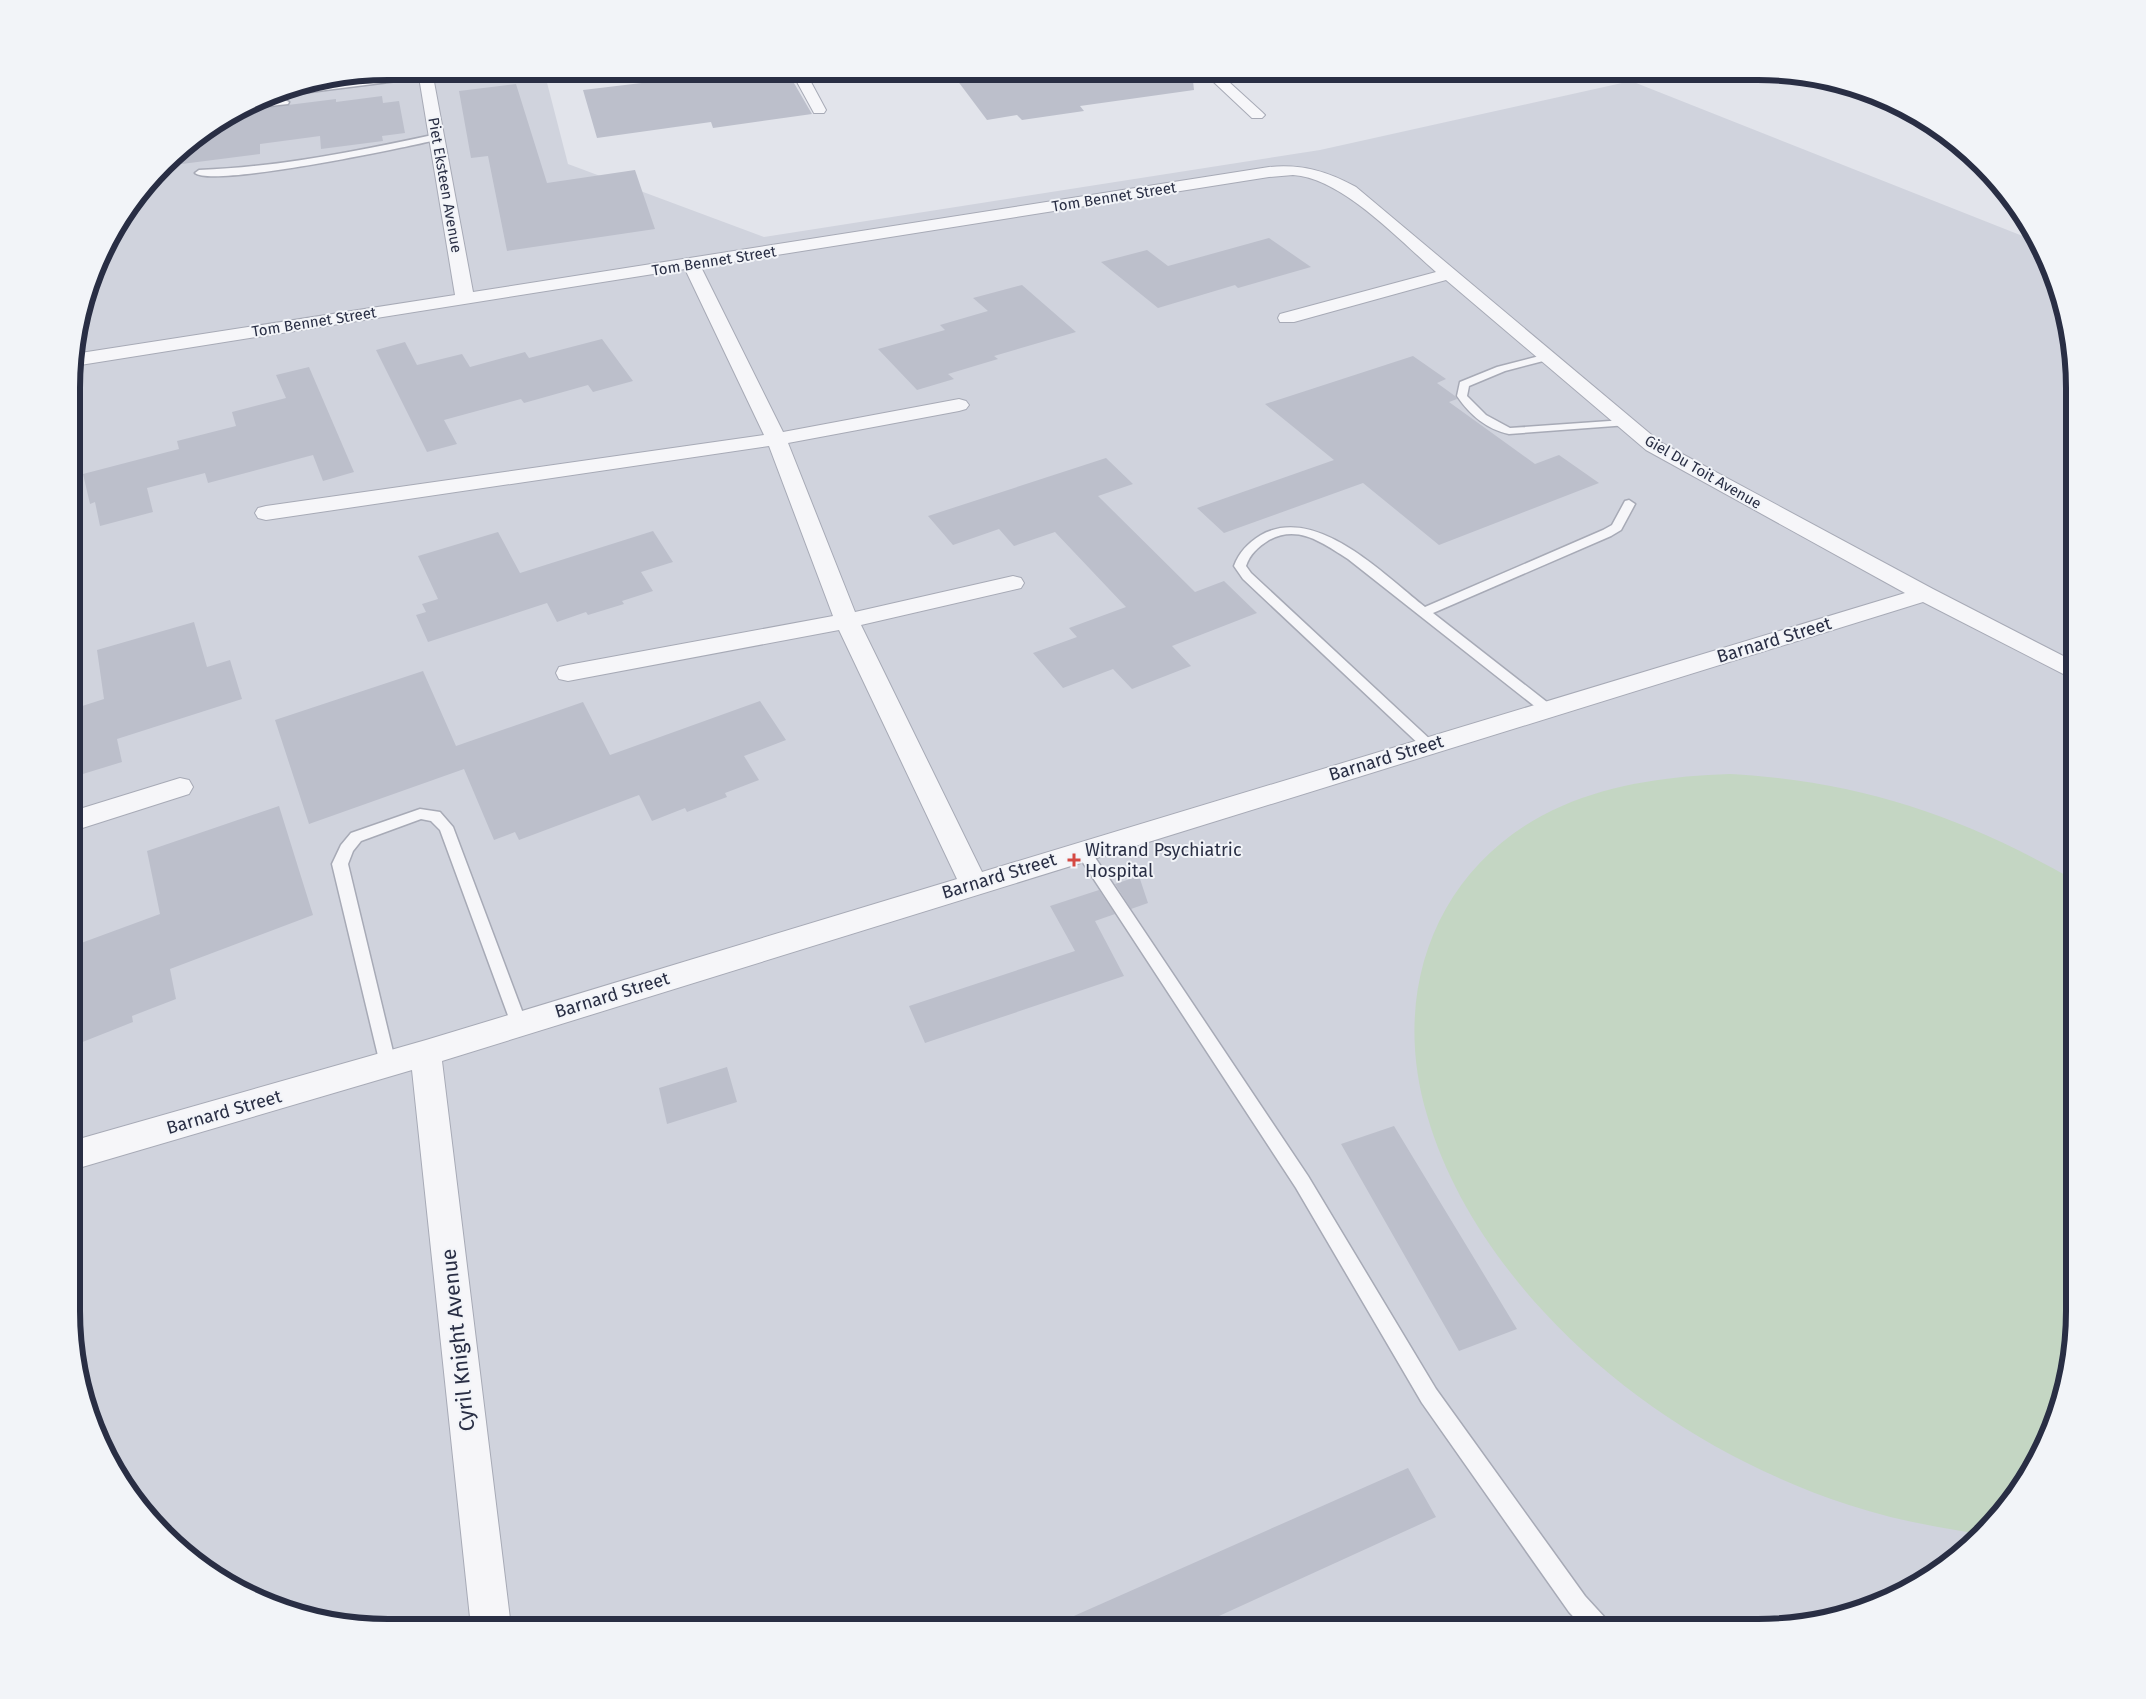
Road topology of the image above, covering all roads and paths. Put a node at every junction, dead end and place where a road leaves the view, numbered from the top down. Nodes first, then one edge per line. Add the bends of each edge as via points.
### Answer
1 (427, 80) edge
2 (802, 80) edge
3 (1219, 80) edge
4 (375, 81) edge
5 (304, 91) edge
6 (324, 96) dead end
7 (268, 104) edge
8 (819, 110) dead end
9 (1257, 115) dead end
10 (437, 138) junction
11 (199, 173) dead end
12 (1350, 190) joint
13 (691, 264) junction
14 (1448, 274) junction
15 (465, 298) junction
16 (1287, 318) dead end
17 (1547, 357) junction
18 (82, 359) edge
19 (959, 405) dead end
20 (1624, 423) junction
21 (776, 439) junction
22 (1630, 504) dead end
23 (266, 513) dead end
24 (1013, 583) dead end
25 (1925, 594) junction
26 (1424, 612) junction
27 (847, 621) junction
28 (2066, 668) edge
29 (568, 673) dead end
30 (1547, 709) junction
31 (1428, 745) junction
32 (180, 787) dead end
33 (80, 819) edge
34 (1084, 851) junction
35 (973, 883) junction
36 (519, 1024) junction
37 (426, 1052) junction
38 (388, 1064) junction
39 (80, 1154) edge
40 (490, 1619) edge
41 (1591, 1619) edge

1 - 10 street, Piet Eksteen Avenue
2 - 8 street
3 - 9 street
4 - 5 lane
6 - 7 lane
10 - 11 lane via 334,159
10 - 15 street, Piet Eksteen Avenue
12 - 13 street, Tom Bennet Street via 1314,172 1284,170
12 - 14 street, Giel Du Toit Avenue
13 - 15 street, Tom Bennet Street
13 - 21 street
14 - 16 street
14 - 17 street, Giel Du Toit Avenue
15 - 18 street, Tom Bennet Street
17 - 20 street, Giel Du Toit Avenue
17 - 20 lane via 1480,376 1464,384 1462,396 1481,417 1496,427 1509,430
19 - 21 street
20 - 25 street, Giel Du Toit Avenue via 1653,446
21 - 23 street
21 - 27 street
22 - 26 lane via 1617,527 1607,533
24 - 27 street
25 - 28 street, Giel Du Toit Avenue
25 - 30 street, Barnard Street
26 - 30 lane
26 - 31 lane via 1352,556 1308,530 1282,530 1265,537 1244,554 1240,566
27 - 29 street
27 - 35 street
30 - 31 street, Barnard Street
31 - 34 street, Barnard Street
32 - 33 street
34 - 35 street, Barnard Street
34 - 41 lane via 1302,1182 1429,1396
35 - 36 street, Barnard Street
36 - 37 street, Barnard Street
36 - 38 lane via 446,827 435,816 420,814 356,838 346,849 340,864
37 - 38 street, Barnard Street
37 - 40 street, Cyril Knight Avenue
38 - 39 street, Barnard Street

